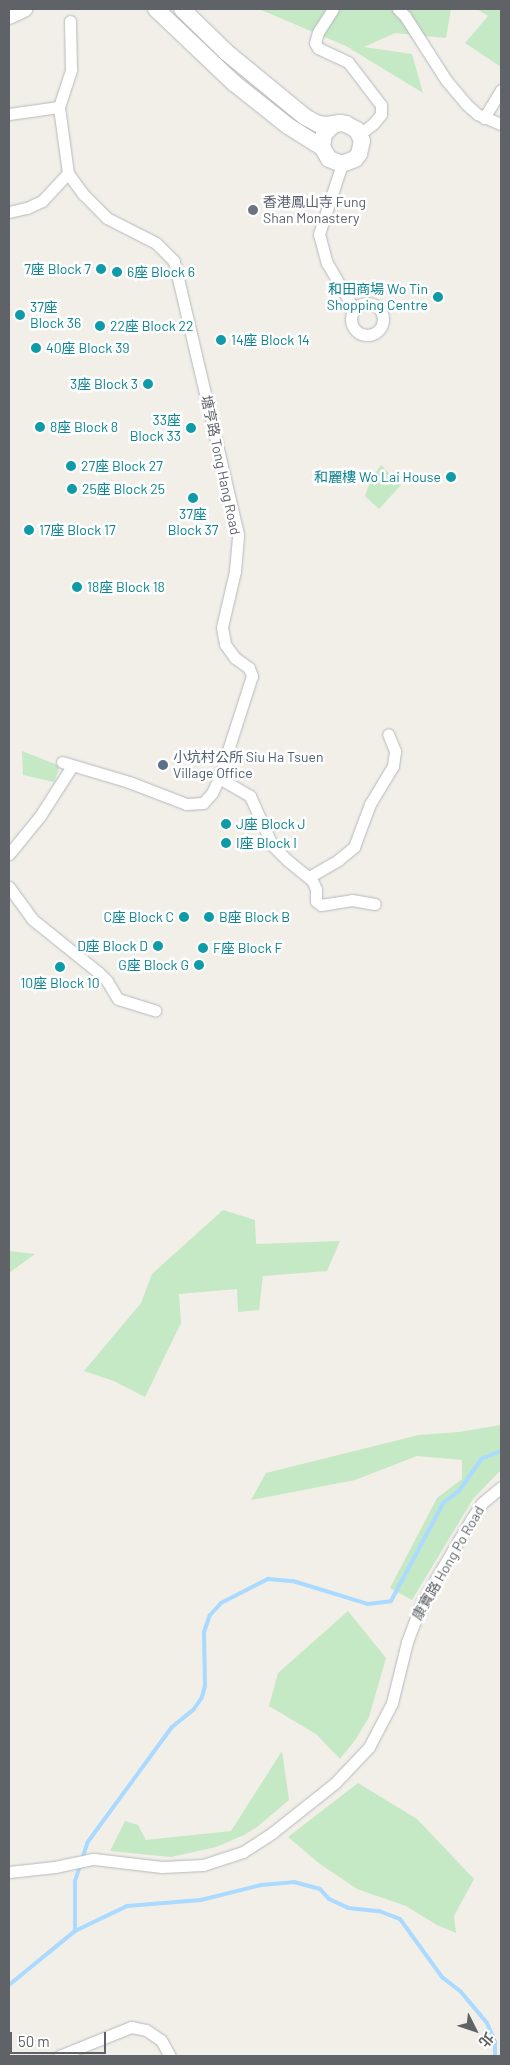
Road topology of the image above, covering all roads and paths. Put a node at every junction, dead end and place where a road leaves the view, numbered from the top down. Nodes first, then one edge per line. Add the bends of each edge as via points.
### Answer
1 (24, 9) edge
2 (156, 9) edge
3 (182, 9) edge
4 (333, 9) edge
5 (398, 9) edge
6 (9, 16) edge
7 (70, 21) dead end
8 (501, 90) edge
9 (59, 107) junction
10 (9, 114) edge
11 (484, 118) junction
12 (340, 123) junction
13 (501, 124) edge
14 (360, 134) junction
15 (322, 147) junction
16 (342, 164) junction
17 (68, 173) junction
18 (9, 212) edge
19 (354, 308) dead end
20 (388, 734) dead end
21 (220, 778) junction
22 (9, 854) edge
23 (309, 877) junction
24 (9, 887) edge
25 (375, 904) dead end
26 (155, 1010) dead end
27 (501, 1486) edge
28 (9, 1872) edge
29 (59, 2056) edge
30 (170, 2056) edge

1 - 6 street
2 - 15 street via 234,84 288,126
3 - 12 street via 226,52 305,118 318,124
4 - 14 street via 315,43 318,48 348,62 381,104 381,114
5 - 11 street via 446,80 466,104
7 - 9 street, 塘亨路 Tong Hang Road via 71,69
8 - 11 street
9 - 10 street
9 - 17 street, 塘亨路 Tong Hang Road
11 - 13 street
12 - 14 street via 352,126
12 - 15 street via 324,134
14 - 16 street via 359,154 355,160
15 - 16 street via 329,159
16 - 19 street via 319,234 327,263
17 - 18 street via 42,201
17 - 21 street, 塘亨路 Tong Hang Road via 106,218 156,243 176,267 238,534 236,571 222,627 225,644 235,658 249,668 252,676
20 - 23 street via 395,751 393,766 370,804 354,847
21 - 22 street, 塘亨路 Tong Hang Road via 208,798 196,805 67,764 40,816
21 - 23 street via 250,796 272,845
23 - 25 street via 315,884 316,901 321,905 352,900
24 - 26 street via 32,919 98,972 118,999
27 - 28 street, 康寶路 Hong Po Road via 482,1503 422,1602 386,1718 369,1747 347,1772 261,1841 224,1860 183,1867 94,1859 55,1868
29 - 30 street via 131,2027 146,2030 161,2040

